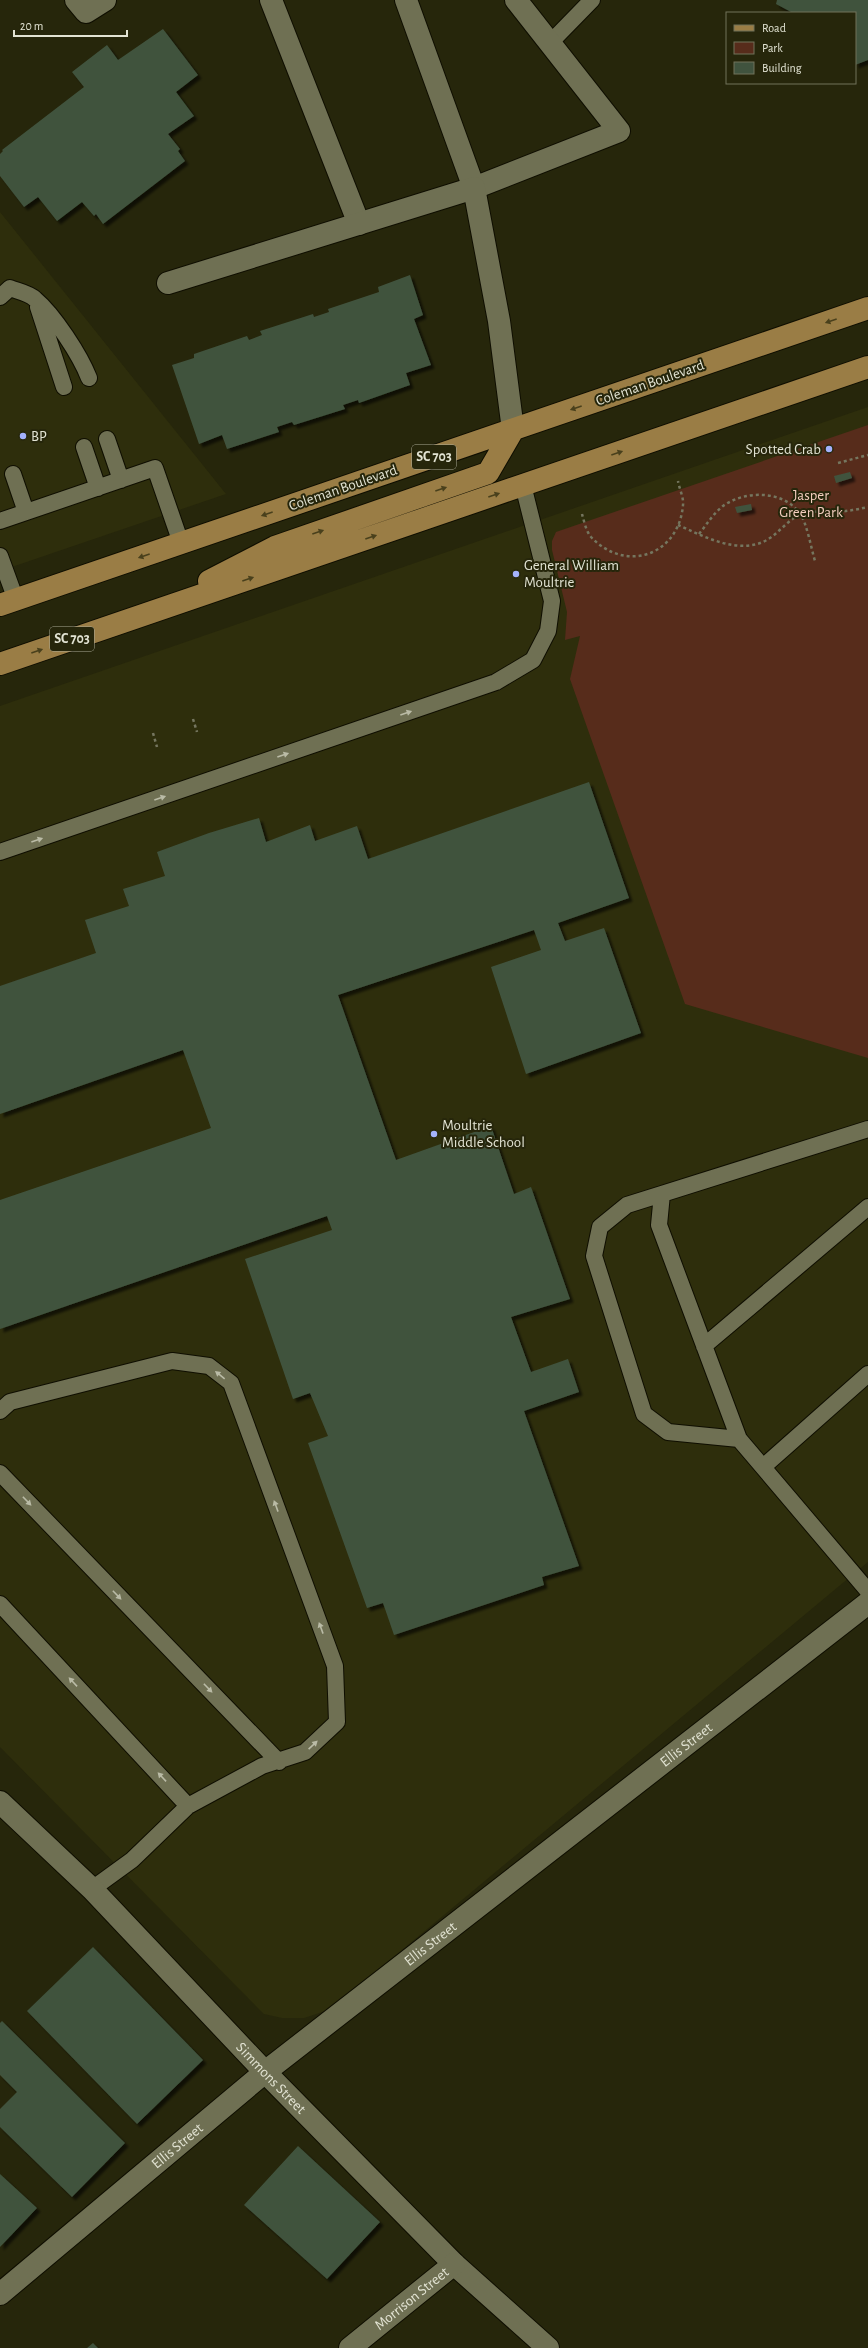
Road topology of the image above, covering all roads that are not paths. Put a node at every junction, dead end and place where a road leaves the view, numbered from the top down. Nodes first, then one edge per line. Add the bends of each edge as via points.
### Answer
1 (76, 0) edge
2 (105, 0) edge
3 (270, 0) edge
4 (406, 0) edge
5 (516, 0) edge
6 (592, 0) edge
7 (550, 43) junction
8 (474, 188) junction
9 (358, 224) junction
10 (168, 283) dead end
11 (0, 296) edge
12 (35, 298) junction
13 (868, 308) edge
14 (868, 367) edge
15 (89, 378) dead end
16 (64, 387) dead end
17 (512, 430) junction
18 (107, 439) dead end
19 (84, 448) dead end
20 (13, 474) dead end
21 (121, 480) junction
22 (523, 485) junction
23 (98, 488) junction
24 (26, 512) junction
25 (0, 521) edge
26 (181, 543) junction
27 (0, 556) edge
28 (8, 602) edge
29 (145, 615) junction
30 (0, 664) edge
31 (0, 852) edge
32 (868, 1129) edge
33 (662, 1194) junction
34 (868, 1207) edge
35 (704, 1346) junction
36 (868, 1374) edge
37 (0, 1411) edge
38 (739, 1439) junction
39 (763, 1467) junction
40 (0, 1473) edge
41 (868, 1591) edge
42 (868, 1603) edge
43 (0, 1604) edge
44 (279, 1762) junction
45 (0, 1802) edge
46 (188, 1806) junction
47 (92, 1889) junction
48 (265, 2072) junction
49 (454, 2264) junction
50 (0, 2294) edge
51 (350, 2348) edge
52 (548, 2348) edge

1 - 2 street via 86,12
3 - 9 street
4 - 8 street
5 - 7 street
6 - 7 lane
7 - 8 street via 619,131
8 - 9 street
8 - 17 street via 499,321
9 - 10 street
11 - 12 lane via 10,288
12 - 15 lane via 64,334 82,361
12 - 16 lane
13 -> 17 main road, Coleman Boulevard / SC 703
22 -> 14 main road, SC 703
17 -> 26 main road, Coleman Boulevard / SC 703
29 -> 17 main road via 275,547 488,473
18 - 21 lane
19 - 23 lane
20 - 24 lane
21 - 23 lane
21 - 26 lane via 155,468
29 -> 22 main road, SC 703
31 -> 22 lane via 496,682 533,660 548,631 552,601
23 - 24 lane
24 - 25 lane
26 -> 28 main road, Coleman Boulevard / SC 703
27 - 28 lane
30 -> 29 main road, SC 703
32 - 33 lane
33 - 35 lane via 659,1225
33 - 38 lane via 627,1205 600,1228 594,1256 644,1414 668,1432
34 - 35 lane
35 - 38 lane
36 - 39 lane
44 -> 37 lane via 305,1752 337,1722 335,1666 231,1383 209,1366 172,1361 10,1402
38 - 39 lane
39 - 41 lane
40 -> 44 lane
42 - 48 street, Ellis Street
46 -> 43 lane
44 - 46 lane via 262,1766
45 - 47 street, Simmons Street
46 - 47 lane via 132,1860
47 - 48 street, Simmons Street
48 - 49 street, Simmons Street
48 - 50 street, Ellis Street
49 - 51 street, Morrison Street
49 - 52 street, Simmons Street

